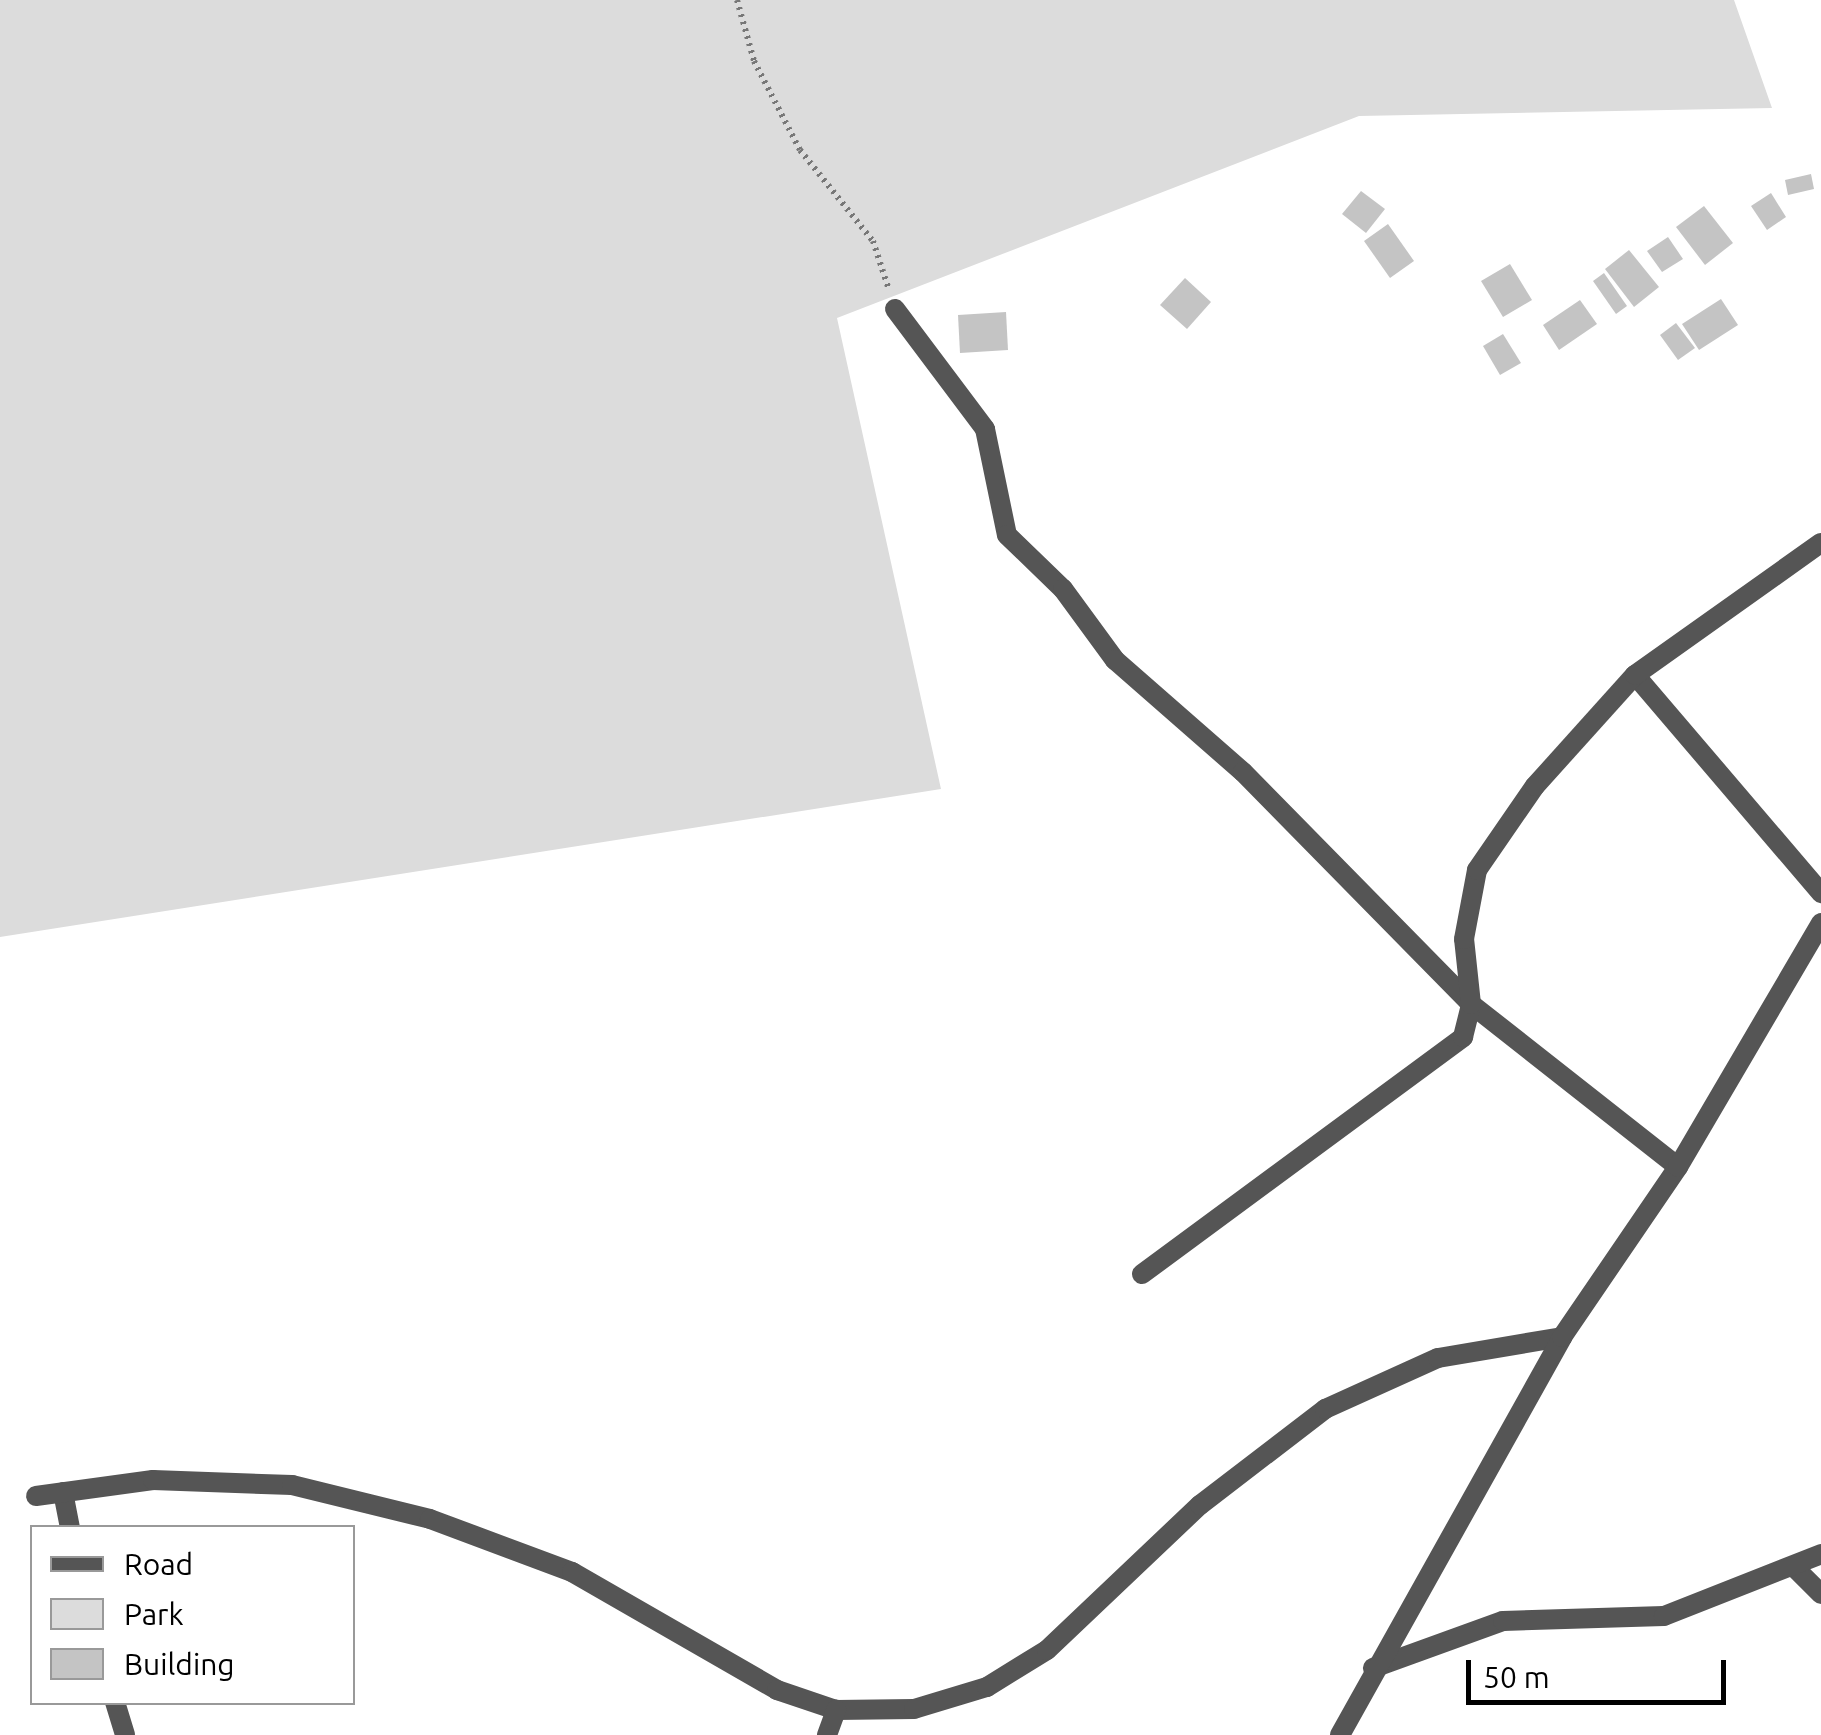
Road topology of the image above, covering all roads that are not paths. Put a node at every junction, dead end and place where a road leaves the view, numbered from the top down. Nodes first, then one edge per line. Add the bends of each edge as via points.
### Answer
1 (895, 309) road end
2 (1821, 543) edge
3 (1636, 675) junction
4 (1821, 893) edge
5 (1821, 923) edge
6 (1471, 1004) junction
7 (1678, 1166) junction
8 (1142, 1274) dead end
9 (1562, 1336) junction
10 (63, 1492) junction
11 (36, 1496) dead end
12 (69, 1525) edge
13 (1821, 1554) edge
14 (1797, 1570) junction
15 (1821, 1594) edge
16 (1373, 1668) junction
17 (116, 1705) edge
18 (836, 1710) junction
19 (125, 1735) edge
20 (827, 1735) edge
21 (1340, 1735) edge

1 - 6 street via 985,429 1007,534 1063,589 1114,660 1243,772
2 - 3 street
3 - 4 street
3 - 6 street via 1534,786 1477,870 1464,939
5 - 7 street
6 - 7 street
6 - 8 street via 1463,1037 1436,1063
7 - 9 street
9 - 16 street
9 - 18 street via 1438,1358 1324,1409 1200,1505 1047,1650 987,1688 914,1709
10 - 11 street
10 - 12 street
10 - 18 street via 153,1480 292,1484 430,1518 572,1572 777,1690
13 - 14 street
14 - 15 street
14 - 16 street via 1664,1616 1502,1620
16 - 21 street
17 - 19 street
18 - 20 street

